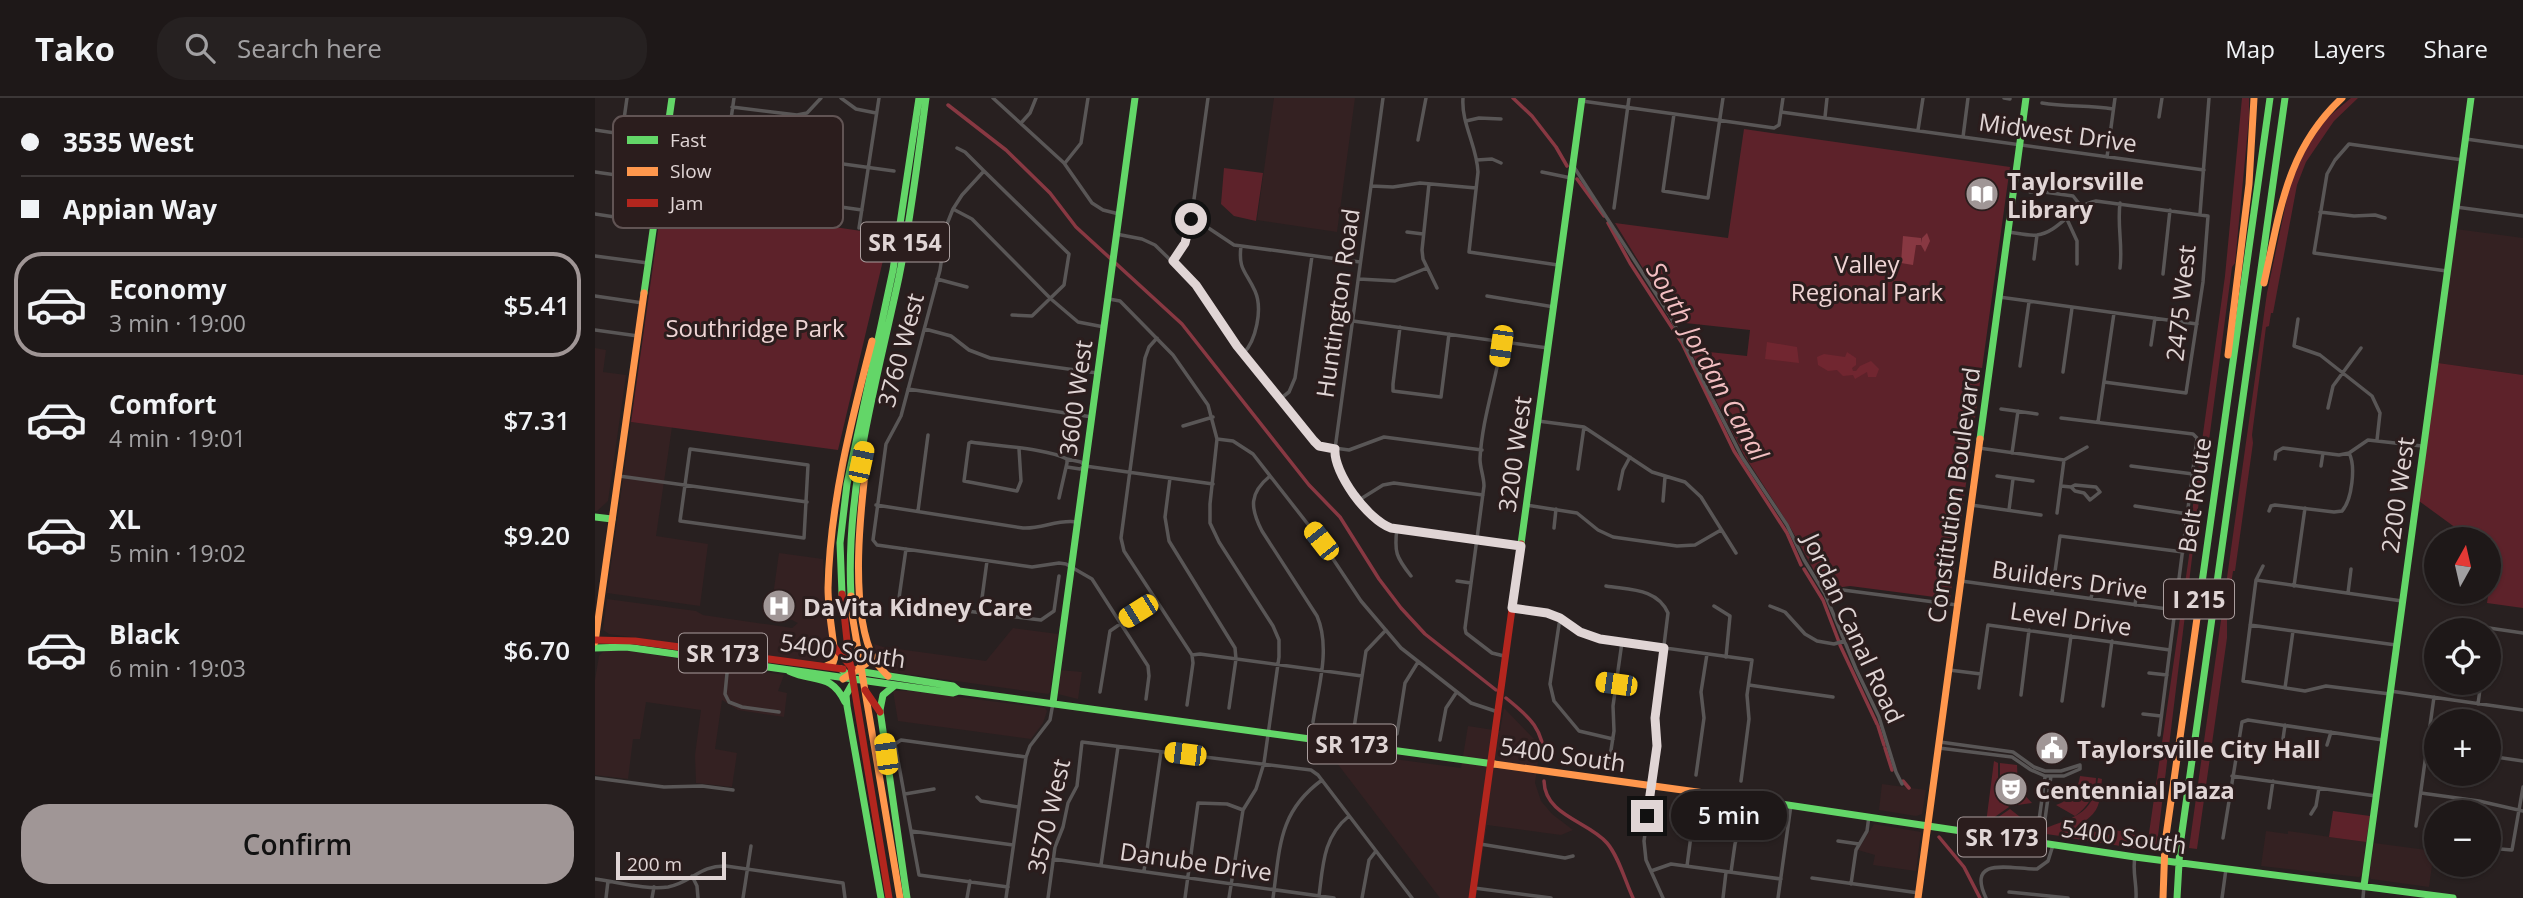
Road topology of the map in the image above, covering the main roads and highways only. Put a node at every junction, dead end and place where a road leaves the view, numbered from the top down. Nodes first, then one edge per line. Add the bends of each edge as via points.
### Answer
1 (672, 98) edge
2 (919, 98) edge
3 (926, 98) edge
4 (1135, 98) edge
5 (2026, 98) edge
6 (2255, 98) edge
7 (2270, 98) edge
8 (2285, 98) edge
9 (2342, 98) edge
10 (2471, 98) edge
11 (1582, 100) edge
12 (669, 116) edge
13 (653, 228) edge
14 (880, 321) junction
15 (2254, 325) junction
16 (877, 385) junction
17 (2224, 417) junction
18 (595, 517) edge
19 (612, 519) junction
20 (595, 641) edge
21 (595, 648) edge
22 (835, 648) junction
23 (869, 651) junction
24 (738, 655) junction
25 (685, 657) junction
26 (781, 660) junction
27 (728, 663) junction
28 (826, 666) junction
29 (789, 671) junction
30 (855, 676) junction
31 (888, 676) junction
32 (894, 686) junction
33 (960, 691) junction
34 (1053, 703) junction
35 (846, 706) junction
36 (880, 713) junction
37 (1491, 763) junction
38 (1928, 825) junction
39 (2364, 886) junction
40 (1918, 896) edge
41 (881, 898) edge
42 (890, 898) edge
43 (899, 898) edge
44 (907, 898) edge
45 (1472, 898) edge
46 (2162, 898) edge
47 (2177, 898) edge
48 (2452, 898) edge

1 - 12 main road
2 - 14 main road, SR 154 via 896,253
3 - 16 main road, SR 154 via 907,233
4 - 34 main road, 3600 West
5 - 38 main road, Constitution Boulevard
6 - 17 main road
7 - 17 main road, Belt Route / I 215
8 - 15 main road, Belt Route / I 215
9 - 15 main road via 2315,126 2291,171
10 - 39 main road, 2200 West
11 - 37 main road, 3200 West
13 - 19 main road
14 - 22 main road via 854,407 832,517 828,583
14 - 42 main road, SR 154 via 847,484 841,526 841,587
15 - 47 main road, Belt Route / I 215 via 2180,845
16 - 23 main road via 859,544
16 - 43 main road, SR 154 via 856,484 849,582
17 - 46 main road, Belt Route / I 215 via 2165,844
18 - 19 main road
19 - 20 main road
20 - 24 main road, 5400 South / SR 173 via 621,639
21 - 25 main road, 5400 South / SR 173 via 626,647
22 - 28 main road via 834,661
22 - 30 main road
23 - 30 main road via 867,663
23 - 31 main road
24 - 25 main road
24 - 26 main road, 5400 South / SR 173
25 - 27 main road, 5400 South / SR 173
26 - 27 main road
26 - 28 main road, 5400 South / SR 173
27 - 29 main road, 5400 South / SR 173
28 - 30 main road, 5400 South / SR 173
29 - 30 main road, 5400 South / SR 173
29 - 35 main road via 834,682
30 - 31 main road, 5400 South / SR 173
30 - 32 main road, 5400 South / SR 173
30 - 35 main road
30 - 36 main road
31 - 33 main road, 5400 South / SR 173
32 - 33 main road, 5400 South / SR 173
32 - 36 main road via 883,695
33 - 34 main road, 5400 South / SR 173
34 - 37 main road, 5400 South / SR 173
35 - 41 main road
36 - 44 main road
37 - 38 main road, 5400 South / SR 173
37 - 45 main road, 3200 West
38 - 39 main road, 5400 South / SR 173
38 - 40 main road, Constitution Boulevard
39 - 48 main road, 5400 South / SR 173

